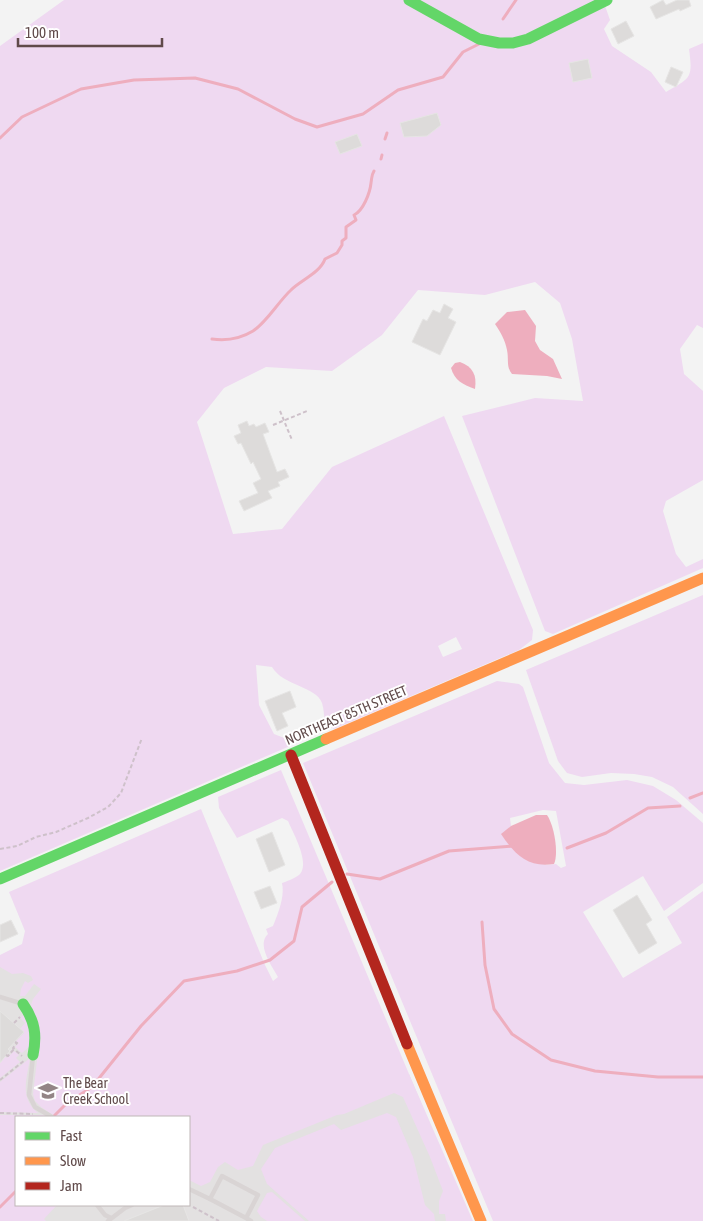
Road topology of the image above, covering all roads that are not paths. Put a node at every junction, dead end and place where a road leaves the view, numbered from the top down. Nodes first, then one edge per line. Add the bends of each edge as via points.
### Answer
1 (409, 0) edge
2 (607, 0) edge
3 (703, 578) edge
4 (291, 754) junction
5 (0, 879) edge
6 (0, 997) edge
7 (23, 1004) joint
8 (29, 1057) joint
9 (50, 1116) edge
10 (190, 1189) edge
11 (210, 1199) junction
12 (98, 1206) edge
13 (130, 1206) edge
14 (110, 1219) edge
15 (248, 1220) edge
16 (481, 1221) edge

1 - 2 street via 480,39 512,43 528,39
3 - 4 street, NORTHEAST 85TH STREET
4 - 5 street, NORTHEAST 85TH STREET
4 - 16 street
6 - 7 lane
7 - 8 street via 36,1028 37,1037
8 - 9 lane via 29,1094 35,1107
10 - 11 lane
11 - 15 lane
11 - 15 lane via 222,1176 258,1195
12 - 14 lane
13 - 14 lane

